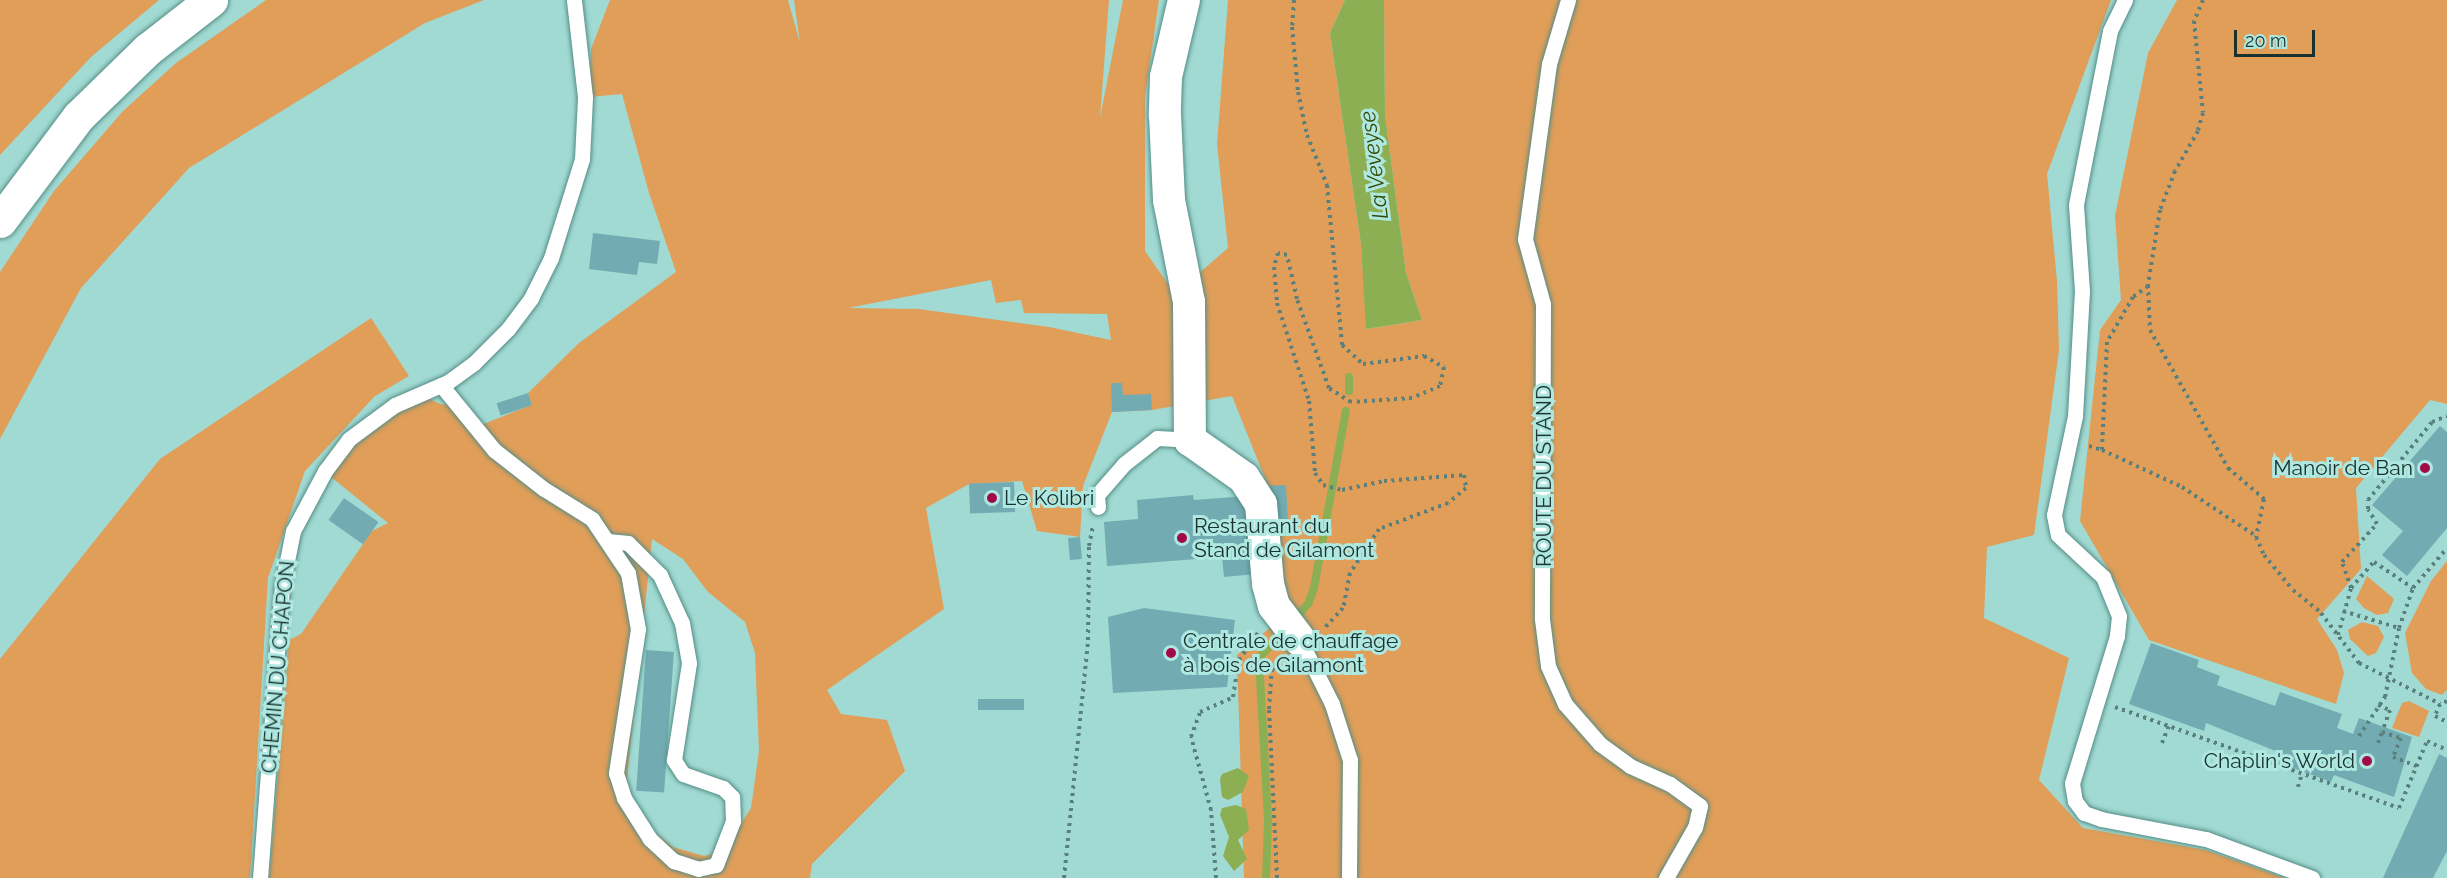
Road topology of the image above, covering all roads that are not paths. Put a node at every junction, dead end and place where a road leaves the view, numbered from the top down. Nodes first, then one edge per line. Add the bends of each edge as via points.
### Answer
1 (211, 0) edge
2 (574, 0) edge
3 (1184, 0) edge
4 (1568, 0) edge
5 (2125, 0) edge
6 (0, 221) edge
7 (441, 385) junction
8 (1190, 440) junction
9 (1098, 507) road end
10 (608, 541) junction
11 (1289, 627) joint
12 (260, 878) edge
13 (1349, 878) edge
14 (1666, 878) edge
15 (2312, 878) edge

1 - 6 main road via 148,49 78,117
2 - 7 lane, CHEMIN DU CHAPON via 585,97 585,138 571,201 551,258 520,315 474,363
3 - 8 street via 1166,77 1165,115 1169,200 1190,302
4 - 14 lane, ROUTE DU STAND via 1549,64 1525,239 1543,304 1542,619 1548,666 1565,704 1600,744 1700,806 1695,827
5 - 15 lane via 2110,31 2076,205 2082,291 2074,416 2054,515 2058,535 2103,577 2115,598 2119,616 2117,636 2072,783 2075,801 2084,813 2206,839
7 - 10 lane via 494,450 544,489 592,519
7 - 12 lane, CHEMIN DU CHAPON via 395,405 349,440 325,471 293,531 282,586
8 - 9 lane via 1157,438 1124,464 1097,495
8 - 11 street via 1244,478 1261,504 1268,584
10 - 10 lane via 628,573 638,629 616,773 624,798 650,839 674,861 698,869 716,865 733,821 732,797 723,788 683,774 674,760 689,663 682,623 660,575 628,543
11 - 13 lane via 1332,704 1350,760

